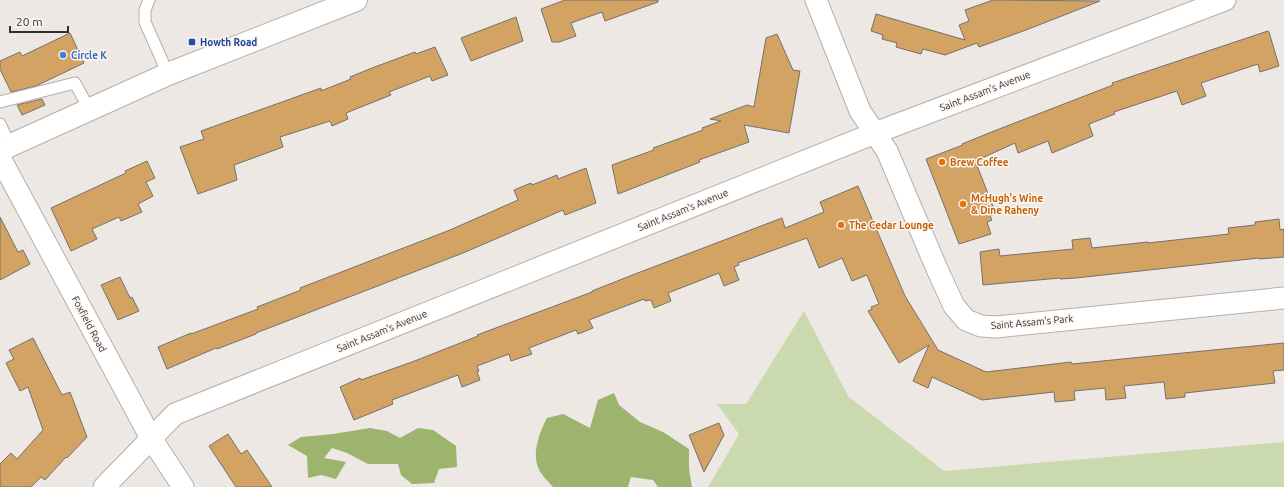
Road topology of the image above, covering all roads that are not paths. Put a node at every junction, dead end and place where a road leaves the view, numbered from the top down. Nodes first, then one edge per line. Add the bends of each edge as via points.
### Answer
1 (149, 0) edge
2 (356, 0) edge
3 (816, 0) edge
4 (1225, 0) edge
5 (168, 74) junction
6 (0, 102) edge
7 (89, 109) junction
8 (0, 124) edge
9 (875, 133) junction
10 (3, 151) edge
11 (1284, 298) edge
12 (151, 438) junction
13 (104, 487) edge
14 (184, 487) edge

1 - 5 lane via 145,10 145,22
2 - 5 main road
3 - 9 street, Saint Assam's Park via 860,112
4 - 9 street, Saint Assam's Avenue
5 - 7 main road
6 - 7 lane via 75,83
7 - 10 main road
8 - 10 lane
9 - 11 street, Saint Assam's Park via 887,151 954,306 966,320 981,326 996,327
9 - 12 street, Saint Assam's Avenue via 174,414
10 - 12 street, Foxfield Road
12 - 13 street, Saint Assam's Avenue
12 - 14 street, Foxfield Road

